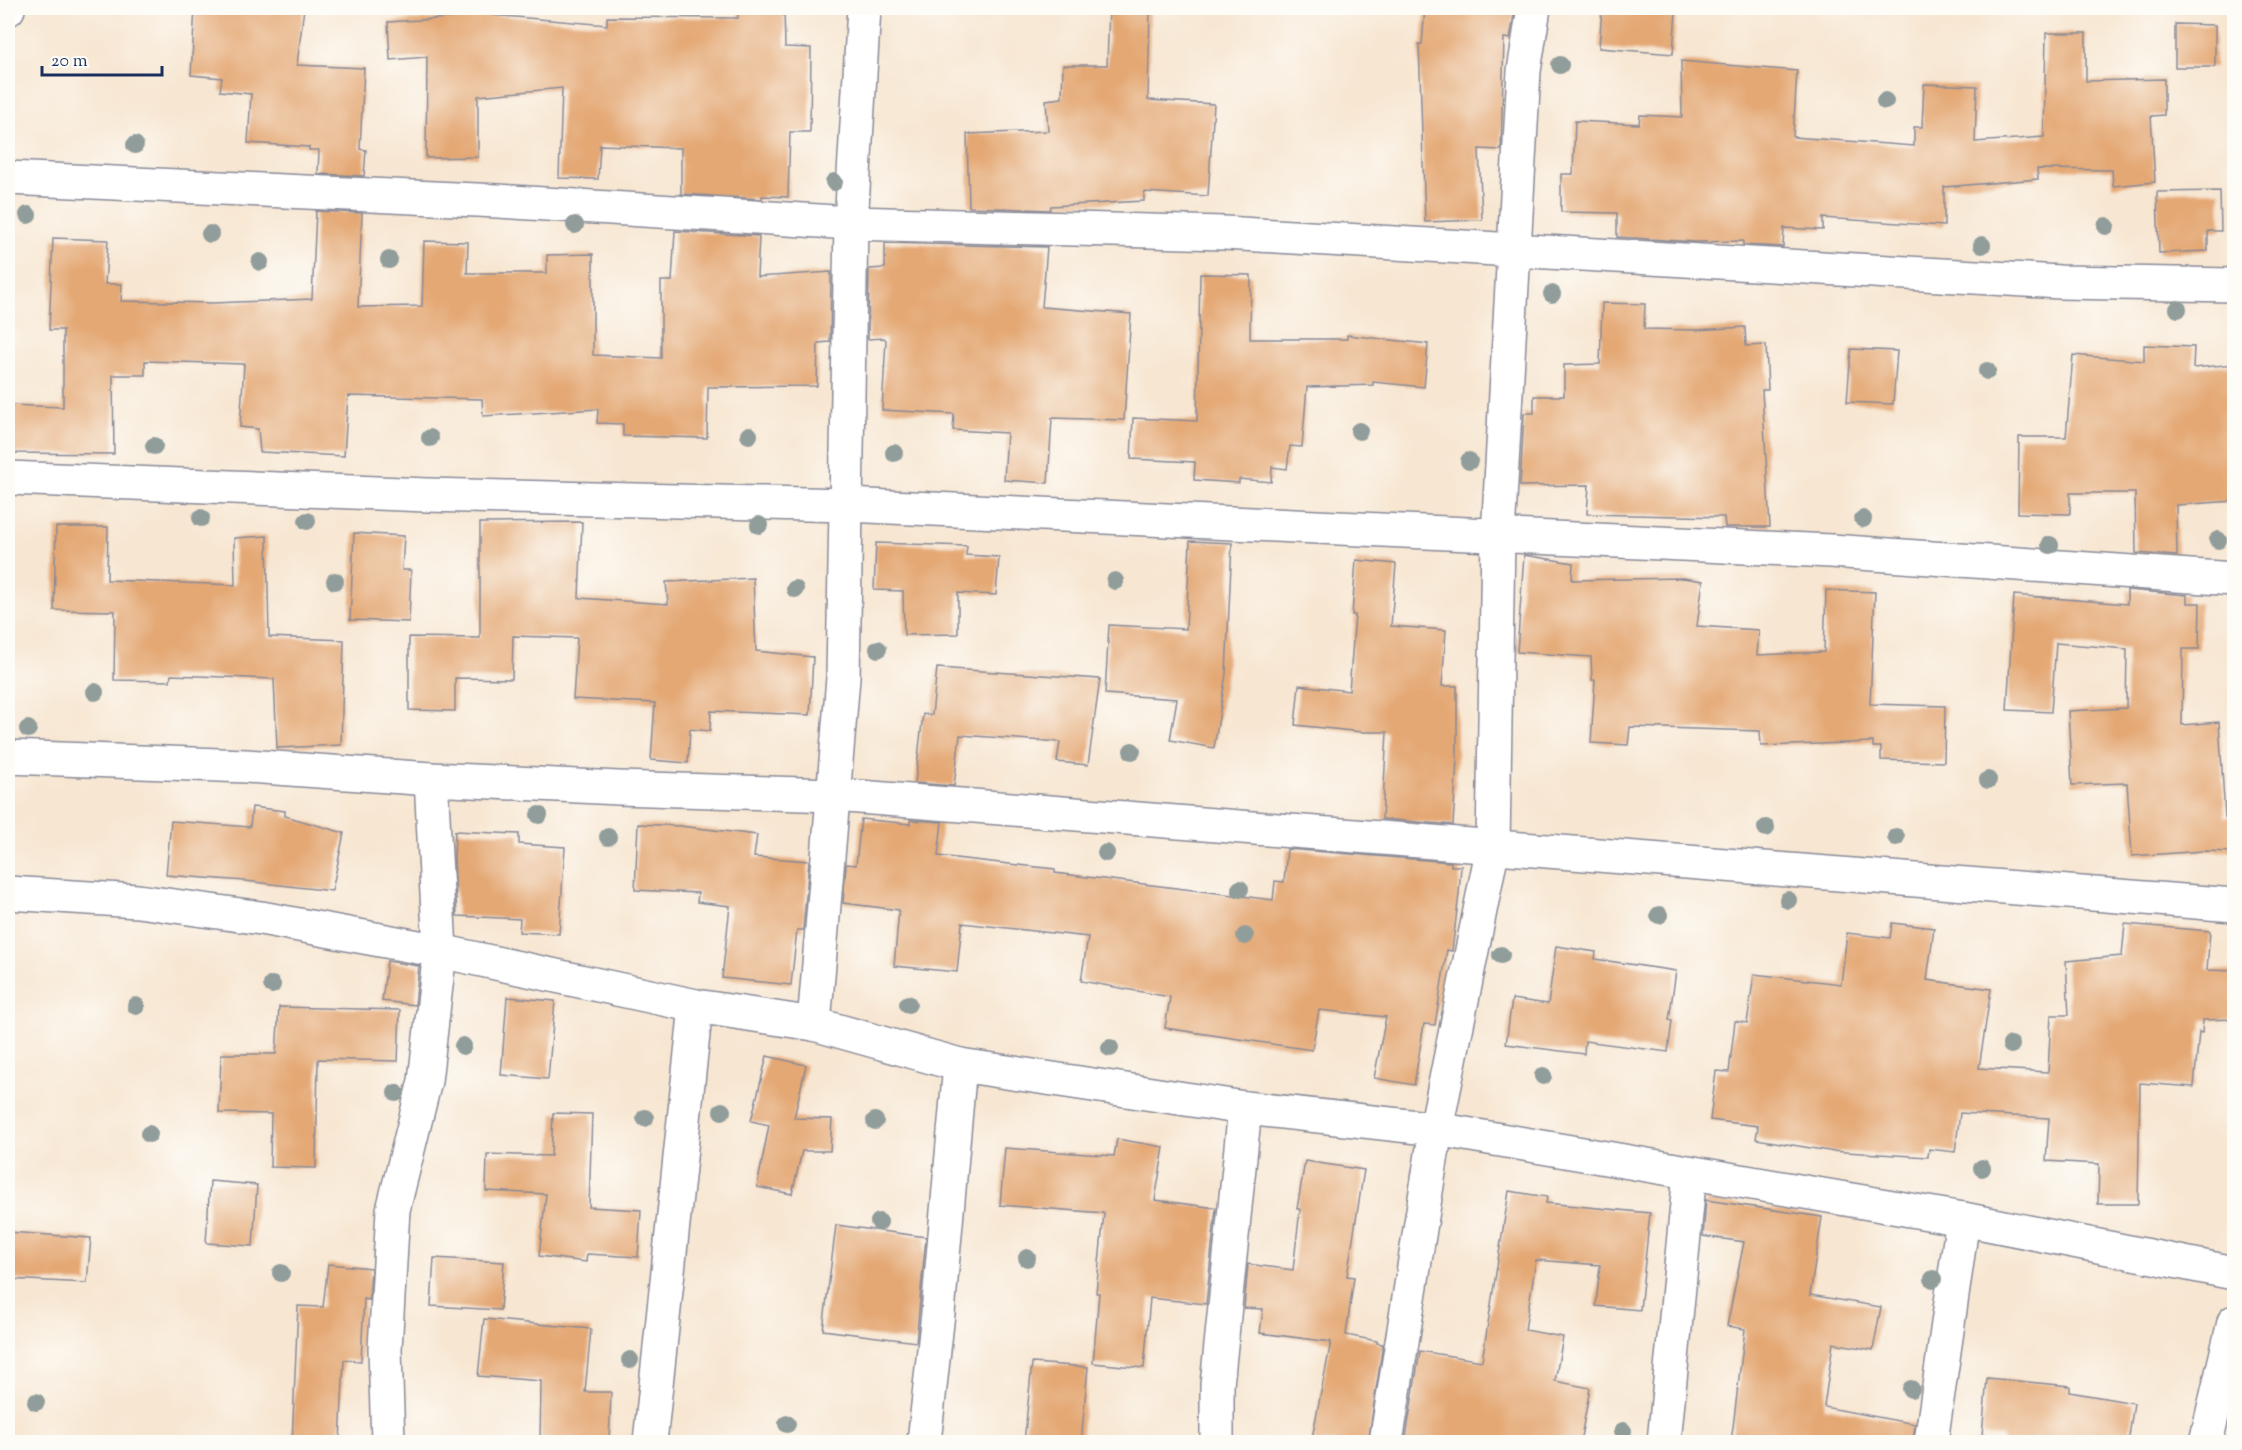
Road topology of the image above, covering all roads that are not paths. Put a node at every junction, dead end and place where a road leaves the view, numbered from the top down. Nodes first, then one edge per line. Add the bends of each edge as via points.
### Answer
1 (864, 8) edge
2 (1534, 8) edge
3 (8, 178) edge
4 (851, 223) junction
5 (1513, 251) junction
6 (2235, 285) edge
7 (8, 478) edge
8 (848, 505) junction
9 (1498, 536) junction
10 (2235, 579) edge
11 (8, 757) edge
12 (431, 779) junction
13 (834, 795) junction
14 (1493, 846) junction
15 (8, 893) edge
16 (2235, 905) edge
17 (440, 951) junction
18 (696, 1006) junction
19 (814, 1024) junction
20 (960, 1065) junction
21 (1245, 1108) junction
22 (1436, 1129) junction
23 (1690, 1173) junction
24 (1964, 1219) junction
25 (2235, 1273) edge
26 (2235, 1322) edge
27 (388, 1443) edge
28 (650, 1443) edge
29 (924, 1443) edge
30 (1217, 1443) edge
31 (1386, 1443) edge
32 (1664, 1443) edge
33 (1931, 1443) edge
34 (2205, 1443) edge

1 - 4 street
2 - 5 street via 1524,70
3 - 4 street via 498,201
4 - 5 street via 1224,232
4 - 8 street
5 - 6 street via 2060,282
5 - 9 street
7 - 8 street via 427,495
8 - 9 street
8 - 13 street via 843,678
9 - 10 street via 1831,551
9 - 14 street
11 - 12 street via 246,766
12 - 13 street
12 - 17 street
13 - 14 street
13 - 19 street
14 - 16 street
14 - 22 street
15 - 17 street via 138,901 261,918
17 - 18 street
17 - 27 street via 425,1081 393,1210 385,1349
18 - 19 street
18 - 28 street
19 - 20 street
20 - 21 street
20 - 29 street
21 - 22 street
21 - 30 street via 1217,1385
22 - 23 street
22 - 31 street
23 - 24 street
23 - 32 street
24 - 25 street
24 - 33 street
26 - 34 street

